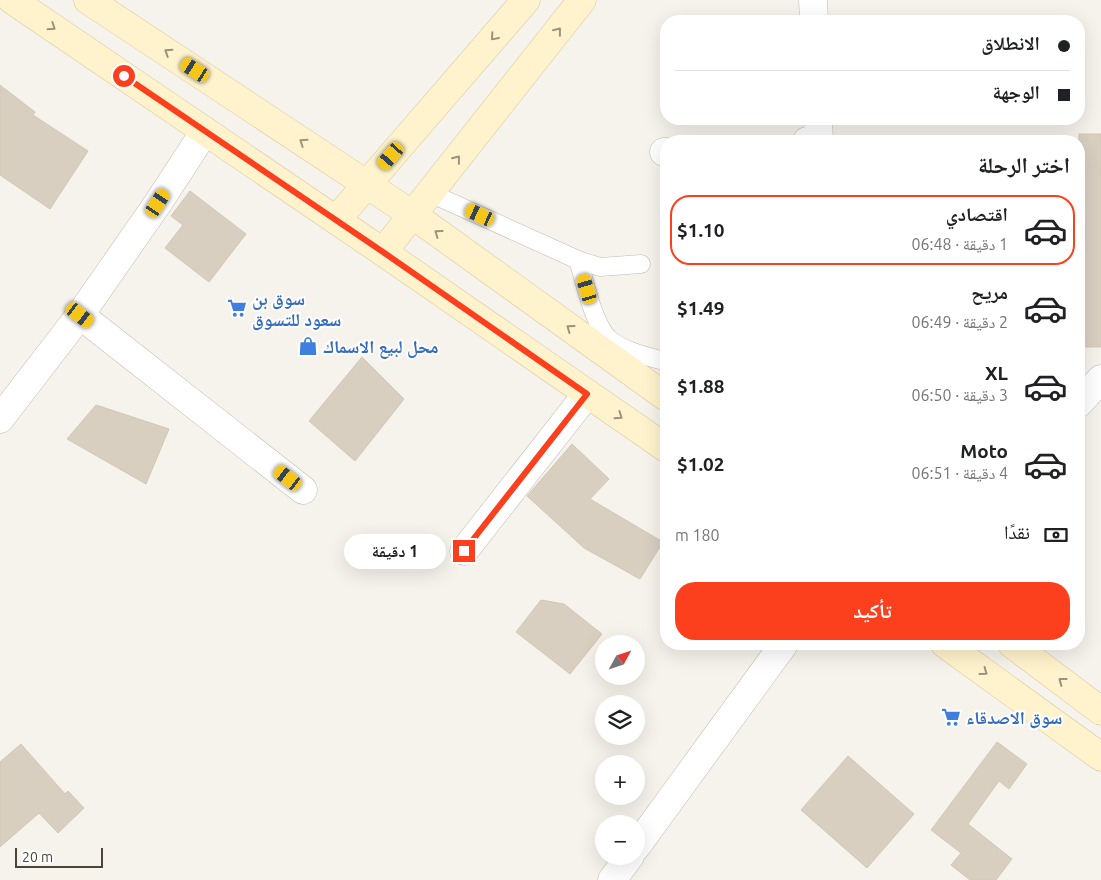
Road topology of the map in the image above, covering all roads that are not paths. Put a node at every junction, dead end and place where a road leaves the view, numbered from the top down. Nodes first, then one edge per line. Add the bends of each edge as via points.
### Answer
1 (12, 0) edge
2 (88, 0) edge
3 (526, 0) edge
4 (582, 0) edge
5 (813, 0) edge
6 (814, 15) edge
7 (205, 131) junction
8 (367, 184) junction
9 (430, 192) junction
10 (413, 215) junction
11 (336, 220) junction
12 (383, 252) junction
13 (578, 260) junction
14 (641, 264) dead end
15 (80, 315) junction
16 (660, 360) edge
17 (1101, 379) edge
18 (660, 393) edge
19 (587, 394) junction
20 (1085, 396) edge
21 (0, 419) edge
22 (660, 444) edge
23 (302, 490) dead end
24 (464, 551) dead end
25 (780, 650) edge
26 (953, 650) edge
27 (1020, 650) edge
28 (1101, 711) edge
29 (1101, 758) edge
30 (645, 835) edge
31 (623, 865) edge
32 (612, 880) edge

1 -> 7 main road
8 -> 2 main road
3 -> 8 main road
9 -> 4 main road
5 - 6 street
7 - 11 main road
7 - 15 street
8 - 10 main road
8 - 11 main road
9 - 10 main road
9 - 13 lane
10 - 12 main road
18 -> 10 main road
11 - 12 main road
12 - 19 main road
13 - 14 lane via 600,267
13 - 16 lane via 596,319 608,338 623,348
15 - 21 street
15 - 23 street
17 - 20 street
19 -> 22 main road
19 - 24 street
25 - 30 street
26 -> 29 main road
28 -> 27 main road
31 - 32 street

